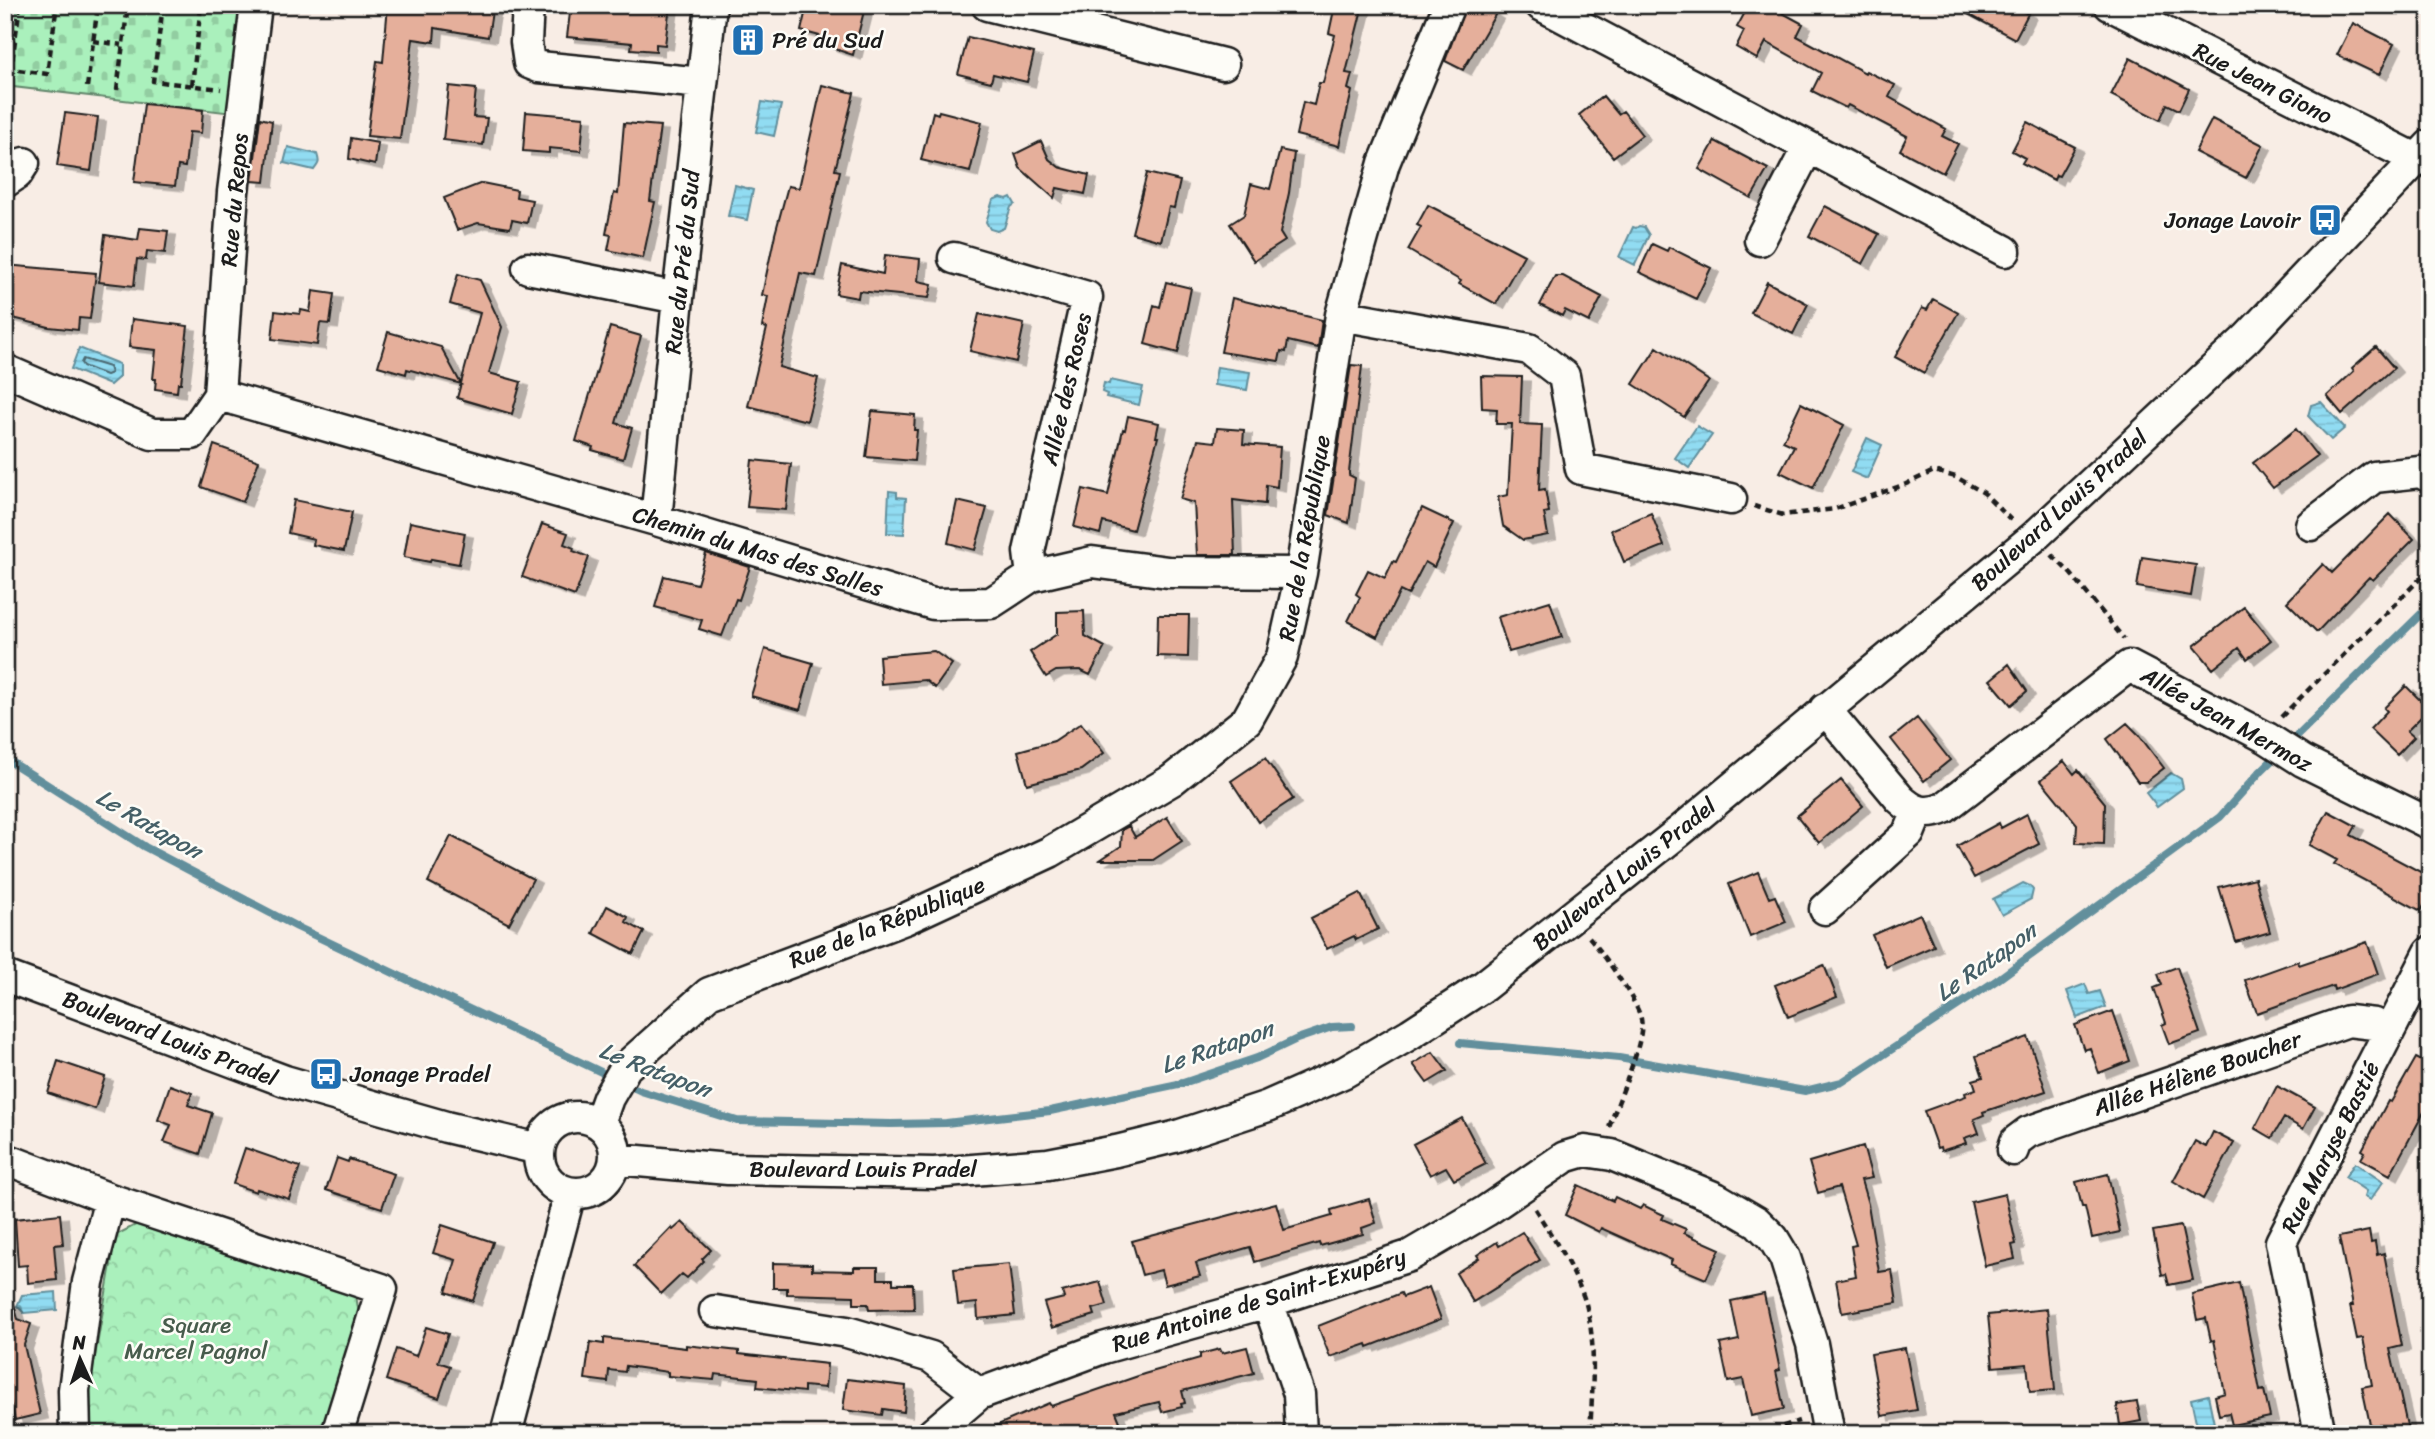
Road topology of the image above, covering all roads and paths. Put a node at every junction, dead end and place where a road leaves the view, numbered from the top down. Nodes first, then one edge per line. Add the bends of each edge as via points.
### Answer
1 (20, 5) edge
2 (57, 5) edge
3 (98, 5) edge
4 (128, 5) edge
5 (163, 5) edge
6 (201, 5) edge
7 (256, 5) edge
8 (528, 5) edge
9 (711, 5) edge
10 (987, 5) edge
11 (1448, 5) edge
12 (1541, 5) edge
13 (2110, 5) edge
14 (93, 41) junction
15 (122, 45) junction
16 (1223, 64) dead end
17 (222, 78) dead end
18 (702, 83) junction
19 (192, 86) junction
20 (87, 87) dead end
21 (117, 90) dead end
22 (1808, 147) junction
23 (2423, 152) edge
24 (1760, 240) dead end
25 (2005, 251) dead end
26 (954, 258) dead end
27 (528, 268) dead end
28 (678, 298) junction
29 (1341, 315) junction
30 (5, 370) edge
31 (219, 395) junction
32 (2430, 477) edge
33 (1731, 499) joint
34 (656, 520) junction
35 (2311, 525) dead end
36 (2034, 537) junction
37 (2430, 569) edge
38 (1301, 573) junction
39 (1032, 576) junction
40 (2129, 666) junction
41 (1825, 709) junction
42 (2267, 738) junction
43 (1918, 811) junction
44 (2430, 824) edge
45 (1825, 909) dead end
46 (1571, 917) junction
47 (2430, 952) edge
48 (5, 976) edge
49 (2389, 1032) junction
50 (603, 1111) junction
51 (539, 1149) junction
52 (2013, 1150) dead end
53 (1602, 1152) junction
54 (616, 1159) junction
55 (11, 1161) dead end
56 (1522, 1187) junction
57 (570, 1193) junction
58 (110, 1199) junction
59 (1268, 1301) junction
60 (715, 1311) dead end
61 (979, 1394) junction
62 (1827, 1423) edge
63 (75, 1434) edge
64 (337, 1434) edge
65 (506, 1434) edge
66 (932, 1434) edge
67 (1301, 1434) edge
68 (1590, 1434) edge
69 (1760, 1434) edge
70 (2320, 1434) edge

1 - 2 path via 11,69 47,75
3 - 14 path
4 - 15 path
5 - 19 path via 153,81
6 - 19 path
7 - 31 street, Rue du Repos via 233,192
8 - 18 street via 529,63
9 - 18 street, Rue du Pré du Sud
10 - 16 street
11 - 29 street, Rue de la République via 1384,163
12 - 22 street
13 - 23 street, Rue Jean Giono
14 - 15 path
14 - 20 path
15 - 21 path
17 - 19 path via 220,90
18 - 28 street, Rue du Pré du Sud
22 - 24 street
22 - 25 street
23 - 36 street, Boulevard Louis Pradel via 2248,338
26 - 39 street, Allée des Roses via 1087,297 1029,552
27 - 28 street
28 - 34 street, Rue du Pré du Sud
29 - 33 street via 1528,349 1564,376 1581,469
29 - 38 street, Rue de la République
30 - 31 street via 152,434 192,434
31 - 34 street, Chemin du Mas des Salles
32 - 35 street via 2420,472 2374,477
33 - 36 path via 1783,515 1835,509 1934,471 1984,493
34 - 39 street, Chemin du Mas des Salles via 933,604 990,603
36 - 40 path via 2126,641
36 - 41 street, Boulevard Louis Pradel
37 - 42 path via 2277,721
38 - 39 street, Chemin du Mas des Salles via 1168,572 1092,562
38 - 50 street, Rue de la République via 1282,657 1247,720 1172,780 1050,852 905,919 709,993 626,1067
40 - 42 street, Allée Jean Mermoz
40 - 43 street, Allée Jean Mermoz via 1944,808 1934,813
41 - 43 street via 1900,799
41 - 46 street, Boulevard Louis Pradel
42 - 44 street, Allée Jean Mermoz via 2303,761
43 - 45 street via 1909,833
46 - 53 path via 1603,953 1642,1018 1641,1035
46 - 54 street, Boulevard Louis Pradel via 1484,986 1345,1072 1268,1106 1151,1143 1048,1164 934,1173 728,1169
47 - 49 street, Rue Maryse Bastié
48 - 51 street, Boulevard Louis Pradel via 285,1081
49 - 52 street, Allée Hélène Boucher via 2374,1024 2348,1021 2028,1132
49 - 70 street, Rue Maryse Bastié via 2281,1242
50 - 51 street via 562,1120 543,1136
50 - 54 street
51 - 57 street via 542,1173 550,1184
53 - 56 street, Rue Antoine de Saint-Exupéry via 1565,1157
53 - 62 street, Rue Antoine de Saint-Exupéry via 1716,1198 1757,1222 1773,1238 1785,1258 1812,1344
54 - 57 street via 614,1169 598,1188
55 - 58 street
56 - 59 street, Rue Antoine de Saint-Exupéry via 1409,1256
56 - 68 path via 1561,1250 1586,1304 1593,1358
57 - 65 street
58 - 63 street via 89,1282 74,1390
58 - 64 street via 382,1289
59 - 61 street, Rue Antoine de Saint-Exupéry via 1103,1348
59 - 67 street via 1299,1394
60 - 61 street via 847,1332 931,1357
61 - 66 street, Rue Antoine de Saint-Exupéry
62 - 69 path

